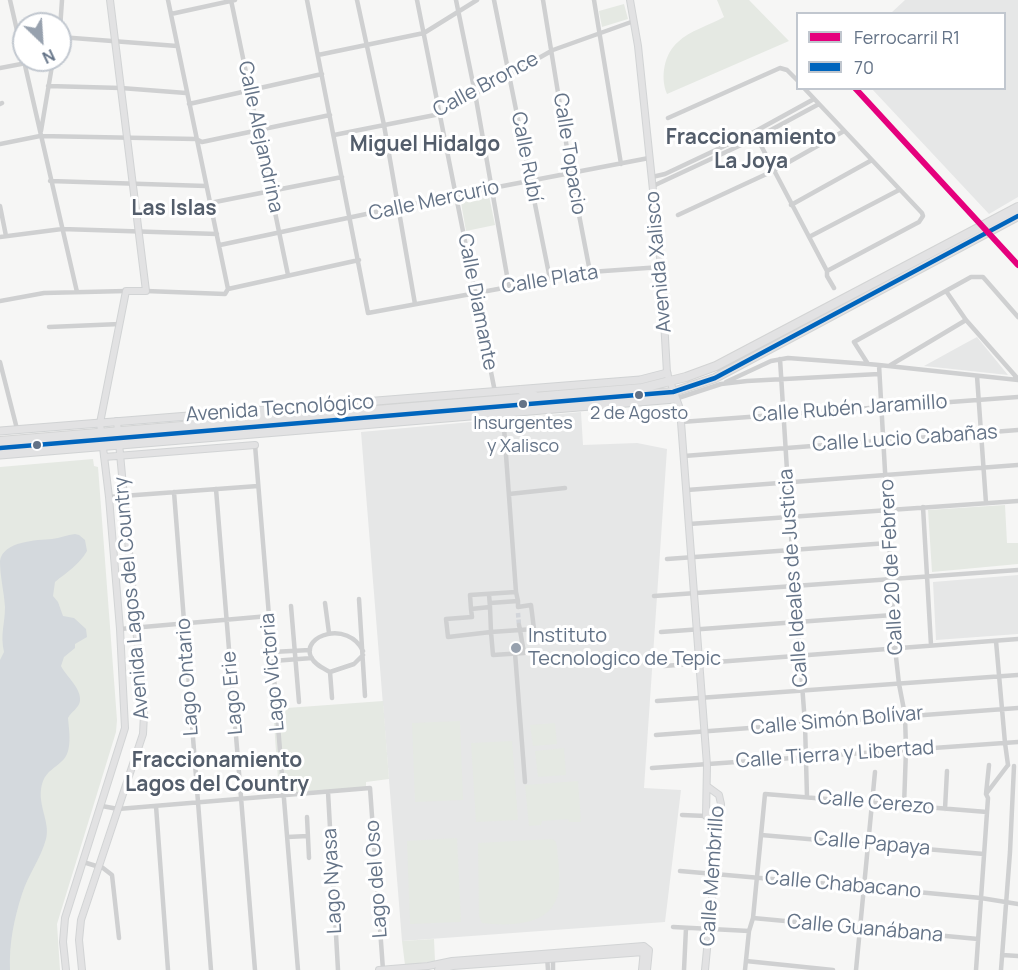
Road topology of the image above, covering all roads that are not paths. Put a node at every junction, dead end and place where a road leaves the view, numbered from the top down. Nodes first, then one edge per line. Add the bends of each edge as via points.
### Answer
1 (110, 0) edge
2 (168, 0) edge
3 (233, 0) edge
4 (307, 0) edge
5 (357, 0) edge
6 (417, 0) edge
7 (456, 0) edge
8 (477, 0) edge
9 (494, 0) edge
10 (543, 0) edge
11 (594, 0) edge
12 (630, 0) edge
13 (458, 12) junction
14 (171, 14) junction
15 (634, 21) junction
16 (424, 33) junction
17 (601, 34) junction
18 (72, 38) edge
19 (115, 40) junction
20 (366, 45) junction
21 (177, 46) junction
22 (553, 50) junction
23 (318, 55) junction
24 (26, 72) edge
25 (51, 72) edge
26 (510, 73) junction
27 (322, 74) junction
28 (796, 79) edge
29 (48, 86) junction
30 (121, 88) junction
31 (250, 90) junction
32 (806, 90) edge
33 (186, 93) junction
34 (475, 93) junction
35 (814, 99) junction
36 (189, 104) junction
37 (819, 104) junction
38 (440, 114) junction
39 (330, 115) junction
40 (668, 118) dead end
41 (384, 125) junction
42 (258, 130) junction
43 (844, 131) junction
44 (334, 135) junction
45 (755, 135) junction
46 (40, 136) junction
47 (127, 136) junction
48 (196, 140) junction
49 (0, 144) edge
50 (649, 158) junction
51 (872, 160) junction
52 (621, 164) junction
53 (773, 171) junction
54 (571, 173) junction
55 (342, 177) junction
56 (652, 177) junction
57 (50, 181) junction
58 (530, 181) junction
59 (133, 184) junction
60 (206, 186) junction
61 (653, 186) junction
62 (492, 188) junction
63 (899, 190) junction
64 (271, 191) junction
65 (456, 195) junction
66 (210, 203) junction
67 (791, 205) junction
68 (0, 206) edge
69 (1018, 207) edge
70 (397, 208) junction
71 (678, 215) dead end
72 (1018, 216) edge
73 (350, 218) junction
74 (62, 229) junction
75 (140, 231) junction
76 (279, 232) junction
77 (217, 234) junction
78 (3, 236) edge
79 (809, 237) junction
80 (220, 245) junction
81 (359, 261) junction
82 (661, 267) junction
83 (827, 271) junction
84 (590, 272) junction
85 (288, 275) junction
86 (550, 279) junction
87 (509, 287) junction
88 (834, 288) dead end
89 (228, 289) junction
90 (126, 291) junction
91 (146, 291) junction
92 (946, 291) junction
93 (77, 292) junction
94 (474, 293) junction
95 (0, 301) edge
96 (415, 304) junction
97 (1018, 318) edge
98 (966, 320) junction
99 (120, 324) junction
100 (49, 327) dead end
101 (780, 359) junction
102 (0, 362) edge
103 (867, 364) junction
104 (879, 365) junction
105 (889, 366) junction
106 (879, 374) junction
107 (977, 376) junction
108 (668, 378) junction
109 (781, 378) junction
110 (1018, 379) edge
111 (721, 384) junction
112 (521, 390) junction
113 (495, 392) junction
114 (674, 396) junction
115 (1018, 396) edge
116 (538, 398) junction
117 (979, 399) junction
118 (882, 407) junction
119 (466, 410) junction
120 (254, 411) junction
121 (783, 413) junction
122 (503, 414) junction
123 (277, 418) junction
124 (448, 419) junction
125 (117, 421) junction
126 (681, 422) junction
127 (100, 423) junction
128 (17, 429) junction
129 (228, 429) junction
130 (1018, 430) edge
131 (0, 433) edge
132 (981, 433) junction
133 (173, 434) junction
134 (214, 437) junction
135 (119, 438) junction
136 (20, 440) junction
137 (101, 440) junction
138 (186, 440) junction
139 (0, 441) edge
140 (884, 441) junction
141 (255, 445) joint
142 (785, 447) junction
143 (3, 448) edge
144 (0, 455) edge
145 (121, 456) junction
146 (684, 456) junction
147 (104, 457) junction
148 (1018, 465) edge
149 (984, 468) junction
150 (886, 475) junction
151 (788, 481) junction
152 (258, 486) junction
153 (566, 488) dead end
154 (216, 489) junction
155 (687, 490) junction
156 (174, 492) junction
157 (509, 494) junction
158 (124, 496) junction
159 (109, 497) junction
160 (1018, 501) edge
161 (986, 503) junction
162 (922, 507) junction
163 (887, 509) junction
164 (790, 516) junction
165 (689, 524) junction
166 (888, 543) junction
167 (792, 550) junction
168 (693, 557) junction
169 (667, 559) dead end
170 (1018, 570) edge
171 (928, 576) junction
172 (890, 579) junction
173 (795, 585) junction
174 (516, 592) junction
175 (696, 593) junction
176 (489, 594) junction
177 (654, 596) dead end
178 (359, 599) dead end
179 (325, 603) dead end
180 (518, 604) junction
181 (490, 605) junction
182 (291, 606) dead end
183 (471, 609) junction
184 (518, 613) tunnel mouth
185 (893, 615) junction
186 (269, 616) junction
187 (227, 620) junction
188 (797, 621) junction
189 (184, 624) junction
190 (136, 628) junction
191 (520, 628) junction
192 (120, 629) junction
193 (698, 629) junction
194 (661, 632) dead end
195 (329, 633) junction
196 (491, 633) junction
197 (1018, 639) edge
198 (996, 641) junction
199 (931, 645) junction
200 (895, 648) junction
201 (295, 650) junction
202 (310, 650) junction
203 (272, 652) junction
204 (516, 653) junction
205 (362, 655) junction
206 (800, 656) junction
207 (312, 658) junction
208 (295, 659) junction
209 (273, 661) junction
210 (701, 663) junction
211 (664, 666) dead end
212 (330, 672) junction
213 (1018, 675) edge
214 (999, 676) junction
215 (899, 684) junction
216 (803, 690) junction
217 (365, 696) dead end
218 (332, 698) dead end
219 (703, 698) junction
220 (657, 701) dead end
221 (299, 702) dead end
222 (1001, 708) junction
223 (1018, 708) edge
224 (905, 715) junction
225 (805, 724) junction
226 (705, 732) junction
227 (656, 735) dead end
228 (1018, 742) edge
229 (1005, 743) junction
230 (906, 750) junction
231 (807, 757) junction
232 (708, 765) junction
233 (989, 765) dead end
234 (1013, 765) edge
235 (652, 768) dead end
236 (947, 771) dead end
237 (875, 772) dead end
238 (525, 782) dead end
239 (708, 787) junction
240 (328, 792) junction
241 (283, 795) junction
242 (987, 796) junction
243 (807, 797) junction
244 (241, 799) junction
245 (198, 802) junction
246 (872, 802) junction
247 (1012, 803) junction
248 (1018, 803) edge
249 (102, 806) junction
250 (156, 806) junction
251 (904, 806) junction
252 (121, 809) junction
253 (945, 809) junction
254 (987, 812) junction
255 (682, 815) dead end
256 (706, 816) junction
257 (307, 817) dead end
258 (720, 817) junction
259 (761, 835) junction
260 (308, 836) junction
261 (287, 837) junction
262 (868, 844) junction
263 (1010, 852) junction
264 (1018, 852) edge
265 (984, 854) junction
266 (309, 858) dead end
267 (84, 862) junction
268 (99, 867) junction
269 (680, 871) dead end
270 (714, 874) junction
271 (757, 877) junction
272 (864, 887) junction
273 (981, 898) junction
274 (1006, 903) junction
275 (1018, 904) edge
276 (753, 918) junction
277 (673, 927) dead end
278 (686, 928) junction
279 (709, 929) junction
280 (860, 929) junction
281 (749, 931) junction
282 (119, 939) dead end
283 (978, 939) junction
284 (645, 949) junction
285 (1002, 955) junction
286 (550, 956) junction
287 (1018, 956) edge
288 (746, 961) junction
289 (452, 966) edge
290 (401, 969) edge
291 (815, 969) edge
292 (66, 970) edge
293 (82, 970) edge
294 (168, 970) edge
295 (211, 970) edge
296 (255, 970) edge
297 (298, 970) edge
298 (338, 970) edge
299 (382, 970) edge
300 (438, 970) edge
301 (548, 970) edge
302 (554, 970) edge
303 (642, 970) edge
304 (647, 970) edge
305 (684, 970) edge
306 (705, 970) edge
307 (745, 970) edge
308 (833, 970) edge
309 (856, 970) edge
310 (976, 970) edge
311 (1001, 970) edge

1 - 19 street
2 - 14 street
3 - 14 street
3 - 31 street, Calle Alejandrina
4 - 23 street
5 - 20 street
6 - 16 street, Calle Diamante
7 - 13 street
8 - 13 street
9 - 26 street, Calle Rubí
10 - 22 street, Calle Topacio
11 - 17 street
12 - 15 street, Avenida Xalisco
13 - 16 street
13 - 34 street
14 - 21 street
15 - 17 street, Calle Bronce
15 - 50 street, Avenida Xalisco
16 - 20 street
16 - 38 street, Calle Diamante
17 - 22 street, Calle Bronce
17 - 52 street
18 - 19 street
19 - 21 street
19 - 30 street
20 - 23 street
20 - 41 street
21 - 33 street
22 - 26 street, Calle Bronce
22 - 54 street, Calle Topacio
23 - 27 street
24 - 46 street
25 - 29 street
26 - 34 street, Calle Bronce
26 - 58 street, Calle Rubí
27 - 31 street
27 - 39 street
28 - 40 street via 780,68
29 - 30 street
29 - 46 street
30 - 33 street
30 - 47 street
31 - 36 street
31 - 42 street, Calle Alejandrina
32 - 35 street
33 - 36 street
34 - 38 street, Calle Bronce
34 - 62 street
35 - 37 street
35 - 45 street
36 - 48 street
37 - 43 street
37 - 45 street
38 - 41 street, Calle Bronce
38 - 65 street, Calle Diamante
39 - 42 street
39 - 44 street
41 - 44 street, Calle Bronce
41 - 70 street
42 - 48 street
42 - 64 street, Calle Alejandrina
43 - 51 street
43 - 53 street
44 - 55 street
45 - 53 street
45 - 56 street
45 - 61 street
46 - 47 street
46 - 49 street
46 - 57 street
47 - 48 street
47 - 59 street
48 - 60 street
50 - 52 street, Calle Mercurio
50 - 56 street, Avenida Xalisco
51 - 63 street
51 - 67 street
52 - 54 street, Calle Mercurio
53 - 67 street
53 - 71 street
54 - 58 street, Calle Mercurio
54 - 84 street, Calle Topacio
55 - 64 street
55 - 73 street
56 - 61 street, Avenida Xalisco
57 - 59 street
57 - 74 street
58 - 62 street, Calle Mercurio
58 - 86 street, Calle Rubí
59 - 60 street
59 - 75 street
60 - 66 street
61 - 82 street, Avenida Xalisco
62 - 65 street, Calle Mercurio
62 - 87 street
63 - 79 street
63 - 83 street via 922,213 922,220
64 - 66 street
64 - 76 street, Calle Alejandrina
65 - 70 street, Calle Mercurio
65 - 94 street, Calle Diamante
66 - 77 street
67 - 79 street
68 - 78 street
69 - 108 highway, Avenida Tecnológico via 717,366 686,377
70 - 73 street, Calle Mercurio
70 - 96 street
72 - 114 highway, Avenida Tecnológico via 715,378
73 - 76 street, Calle Mercurio
73 - 81 street
74 - 75 street
74 - 78 street
74 - 93 street
75 - 77 street
75 - 91 street
76 - 80 street, Calle Mercurio
76 - 85 street, Calle Alejandrina
77 - 80 street
79 - 83 street
80 - 89 street
81 - 85 street
81 - 96 street, Calle Plata via 368,313
82 - 84 street, Calle Plata
82 - 108 street, Avenida Xalisco
83 - 88 street
84 - 86 street, Calle Plata
85 - 89 street
86 - 87 street, Calle Plata
87 - 94 street, Calle Plata
89 - 91 street via 225,294
90 - 91 street
90 - 93 street
90 - 99 street, Avenida Lagos del Country
92 - 97 street via 971,277 983,277
92 - 98 street
92 - 103 street via 854,342
93 - 95 street
94 - 96 street, Calle Plata
94 - 113 street, Calle Diamante
98 - 105 street
98 - 110 street
99 - 100 street
99 - 127 street, Avenida Lagos del Country
101 - 103 street
101 - 109 street, Calle Ideales de Justicia
101 - 111 street
102 - 128 street
103 - 104 street
104 - 105 street
104 - 106 street, Calle 20 de Febrero
105 - 107 street
106 - 109 street
106 - 118 street, Calle 20 de Febrero
107 - 110 street
107 - 117 street
108 - 112 main road, Avenida Tecnológico
108 - 114 street, Avenida Xalisco
108 - 116 highway, Avenida Tecnológico via 642,388
109 - 111 street
109 - 121 street, Calle Ideales de Justicia
111 - 114 street
112 - 113 main road, Avenida Tecnológico
112 - 116 highway
113 - 120 main road, Avenida Tecnológico
114 - 119 highway, Avenida Tecnológico
114 - 122 main road, Avenida Tecnológico
114 - 126 street, Avenida Xalisco
115 - 117 street, Calle Rubén Jaramillo
116 - 123 highway, Avenida Tecnológico
117 - 118 street, Calle Rubén Jaramillo
117 - 132 street
118 - 121 street, Calle Rubén Jaramillo
118 - 140 street, Calle 20 de Febrero
119 - 124 highway
119 - 129 highway, Avenida Tecnológico
120 - 123 highway
120 - 125 main road, Avenida Tecnológico
121 - 126 street, Calle Rubén Jaramillo
121 - 142 street, Calle Ideales de Justicia
122 - 124 main road, Avenida Tecnológico
122 - 157 street
123 - 135 highway, Avenida Tecnológico
124 - 134 main road, Avenida Tecnológico
125 - 127 main road, Avenida Tecnológico
125 - 135 street, Avenida Lagos del Country
126 - 146 street, Avenida Xalisco
127 - 128 main road, Avenida Tecnológico
127 - 137 street, Avenida Lagos del Country
128 - 131 main road, Avenida Tecnológico
129 - 133 highway, Avenida Tecnológico
129 - 134 highway
130 - 132 street, Calle Lucio Cabañas
131 - 136 highway
132 - 140 street, Calle Lucio Cabañas
132 - 149 street
133 - 135 highway, Avenida Tecnológico
133 - 138 highway
134 - 138 main road, Avenida Tecnológico
135 - 137 highway, Avenida Tecnológico
135 - 137 main road, Avenida Tecnológico
135 - 138 main road, Avenida Tecnológico
135 - 145 street, Avenida Lagos del Country
136 - 137 highway, Avenida Tecnológico
136 - 139 highway, Avenida Tecnológico
137 - 143 highway, Avenida Tecnológico
137 - 144 main road, Avenida Tecnológico
137 - 147 street, Avenida Lagos del Country
140 - 142 street, Calle Lucio Cabañas
140 - 150 street, Calle 20 de Febrero
141 - 145 street, Avenida Tecnológico
141 - 152 street, Lago Victoria
142 - 146 street, Calle Lucio Cabañas
142 - 151 street, Calle Ideales de Justicia
145 - 147 street, Avenida Tecnológico
145 - 158 street, Avenida Lagos del Country
146 - 155 street, Avenida Xalisco
147 - 159 street, Avenida Lagos del Country
148 - 149 street
149 - 150 street
149 - 161 street
150 - 151 street
150 - 163 street, Calle 20 de Febrero
151 - 155 street
151 - 164 street, Calle Ideales de Justicia
152 - 154 street
152 - 186 street, Lago Victoria
153 - 157 street
154 - 156 street
154 - 187 street, Lago Erie
155 - 165 street, Avenida Xalisco
156 - 158 street
156 - 189 street, Lago Ontario
157 - 174 street
158 - 159 street
158 - 190 street, Avenida Lagos del Country
159 - 192 street, Avenida Lagos del Country
160 - 161 street
161 - 162 street
162 - 163 street
162 - 171 street
163 - 164 street
163 - 166 street, Calle 20 de Febrero
164 - 165 street
164 - 167 street, Calle Ideales de Justicia
165 - 168 street, Avenida Xalisco
166 - 167 street
166 - 172 street, Calle 20 de Febrero
167 - 168 street
167 - 173 street, Calle Ideales de Justicia
168 - 169 street
168 - 175 street, Avenida Xalisco
170 - 171 street
171 - 172 street
171 - 199 street
172 - 173 street
172 - 185 street, Calle 20 de Febrero
173 - 175 street
173 - 188 street, Calle Ideales de Justicia
174 - 176 street
174 - 180 street
175 - 177 street
175 - 193 street, Avenida Xalisco
176 - 181 street
176 - 183 street via 470,595
178 - 205 street
179 - 195 street
180 - 181 street
180 - 184 street
180 - 191 street via 531,605 534,629
181 - 183 street
181 - 196 street
182 - 201 street
183 - 196 street via 472,617 446,619 448,637
185 - 188 street
185 - 200 street, Calle 20 de Febrero
186 - 187 street
186 - 203 street, Lago Victoria
187 - 189 street
187 - 244 street, Lago Erie
188 - 193 street
188 - 206 street, Calle Ideales de Justicia
189 - 190 street
189 - 245 street, Lago Ontario
190 - 192 street
190 - 252 street, Avenida Lagos del Country via 143,734
191 - 196 street
191 - 204 street via 524,653
192 - 249 street, Avenida Lagos del Country via 125,728
193 - 194 street
193 - 210 street, Avenida Xalisco
195 - 202 street via 316,640
195 - 205 street via 346,634 359,644
196 - 204 street via 494,655
197 - 198 street
198 - 199 street
198 - 214 street
199 - 200 street
200 - 206 street
200 - 215 street, Calle 20 de Febrero
201 - 202 street
201 - 203 street
201 - 208 street
202 - 207 street
203 - 209 street, Lago Victoria
204 - 238 street
205 - 212 street via 343,669
205 - 217 street
206 - 210 street
206 - 216 street, Calle Ideales de Justicia
207 - 208 street
207 - 212 street
208 - 209 street
208 - 221 street
209 - 241 street, Lago Victoria
210 - 211 street
210 - 219 street, Avenida Xalisco
212 - 218 street
213 - 214 street
214 - 215 street
214 - 222 street
215 - 216 street
215 - 224 street, Calle 20 de Febrero
216 - 219 street
216 - 225 street, Calle Ideales de Justicia
219 - 220 street
219 - 226 street, Avenida Xalisco
222 - 223 street, Calle Simón Bolívar
222 - 224 street, Calle Simón Bolívar
222 - 229 street
224 - 225 street, Calle Simón Bolívar
224 - 230 street, Calle 20 de Febrero
225 - 226 street, Calle Simón Bolívar
225 - 231 street, Calle Ideales de Justicia
226 - 227 street, Calle Simón Bolívar
226 - 232 street, Avenida Xalisco
228 - 229 street, Calle Tierra y Libertad
229 - 230 street, Calle Tierra y Libertad
229 - 234 street
230 - 231 street, Calle Tierra y Libertad
230 - 251 street, Calle 20 de Febrero
231 - 232 street, Calle Tierra y Libertad
231 - 243 street, Calle Ideales de Justicia
232 - 235 street, Calle Tierra y Libertad
232 - 239 street, Avenida Xalisco
233 - 242 street
234 - 242 street
234 - 247 street
236 - 253 street
237 - 246 street
239 - 256 street, Avenida Xalisco
239 - 258 street, Calle Membrillo via 719,795
240 - 241 street
240 - 298 street, Lago Nyasa
240 - 299 street, Lago del Oso via 370,788
241 - 244 street
241 - 261 street, Lago Victoria
242 - 254 street
243 - 246 street, Calle Cerezo
243 - 259 street, Calle Cerezo via 765,794
244 - 245 street
244 - 296 street, Lago Erie
245 - 250 street
245 - 295 street, Lago Ontario
246 - 251 street, Calle Cerezo
246 - 262 street
247 - 248 street
247 - 263 street
249 - 252 street
249 - 267 street, Avenida Lagos del Country
250 - 252 street
250 - 294 street
251 - 253 street, Calle Cerezo
252 - 268 street, Avenida Lagos del Country
253 - 254 street, Calle Cerezo
254 - 265 street
255 - 256 street
256 - 258 street
257 - 260 street
258 - 270 street, Calle Membrillo
259 - 262 street, Calle Papaya
259 - 271 street
260 - 261 street
260 - 266 street
261 - 297 street, Lago Victoria
262 - 265 street, Calle Papaya
262 - 272 street
263 - 264 street
263 - 274 street
265 - 273 street
267 - 268 street
267 - 292 street, Avenida Lagos del Country via 65,918
268 - 282 street via 112,875
268 - 293 street, Avenida Lagos del Country via 79,930
269 - 270 street, Calle Chabacano
270 - 271 street, Calle Chabacano
270 - 279 street, Calle Membrillo
271 - 272 street, Calle Chabacano
271 - 276 street
272 - 273 street, Calle Chabacano
272 - 280 street
273 - 274 street, Calle Chabacano
273 - 283 street
274 - 275 street, Calle Chabacano
274 - 285 street
276 - 280 street, Calle Guanábana
276 - 281 street
277 - 278 street
278 - 279 street
278 - 305 street
279 - 281 street
279 - 306 street, Calle Membrillo
280 - 283 street, Calle Guanábana
280 - 309 street
281 - 288 street
283 - 310 street
284 - 286 street
284 - 303 street
284 - 304 street via 649,950
285 - 287 street
285 - 311 street
286 - 289 street
286 - 301 street
286 - 302 street
288 - 291 street
288 - 307 street
289 - 290 street
289 - 300 street
290 - 299 street
291 - 308 street

